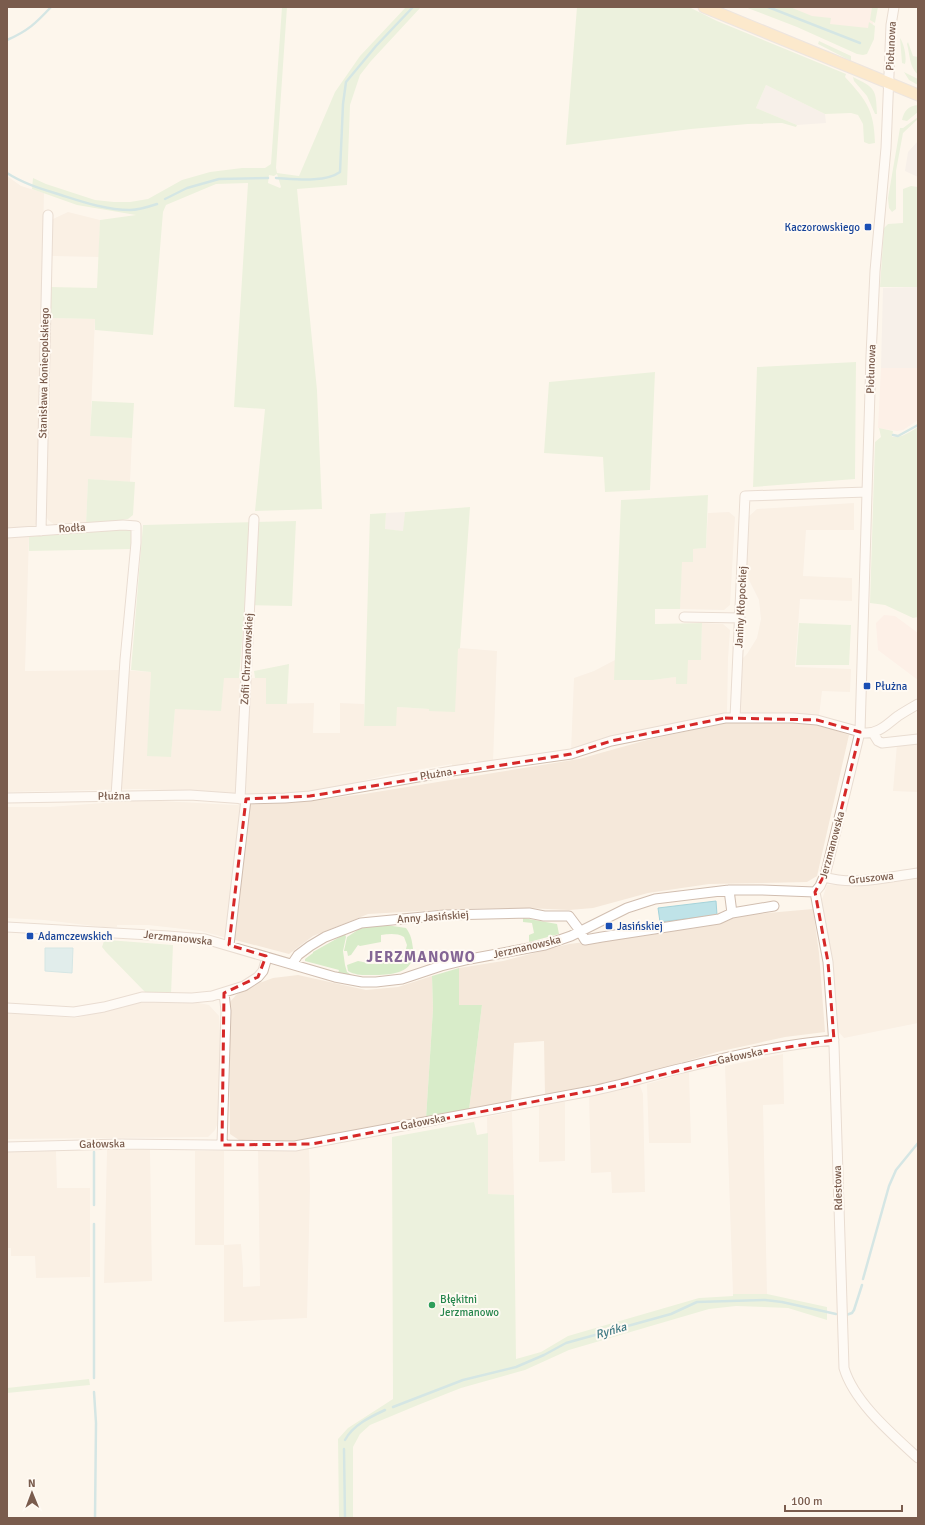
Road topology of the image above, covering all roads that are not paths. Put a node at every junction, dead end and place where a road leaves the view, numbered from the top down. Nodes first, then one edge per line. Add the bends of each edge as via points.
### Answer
1 (704, 7) edge
2 (894, 7) edge
3 (889, 84) junction
4 (918, 95) edge
5 (48, 214) dead end
6 (867, 492) junction
7 (254, 519) dead end
8 (41, 531) junction
9 (7, 533) edge
10 (684, 617) dead end
11 (740, 618) junction
12 (918, 704) edge
13 (735, 718) junction
14 (860, 732) junction
15 (873, 733) junction
16 (918, 739) edge
17 (116, 796) junction
18 (7, 798) edge
19 (243, 799) junction
20 (918, 873) edge
21 (824, 877) junction
22 (729, 890) junction
23 (815, 892) junction
24 (774, 906) dead end
25 (732, 913) junction
26 (7, 927) edge
27 (580, 932) junction
28 (229, 945) junction
29 (267, 957) junction
30 (292, 964) junction
31 (224, 993) junction
32 (7, 1008) edge
33 (834, 1040) junction
34 (222, 1144) junction
35 (7, 1147) edge
36 (918, 1458) edge

1 - 3 main road
2 - 3 street, Piołunowa
3 - 4 main road
3 - 6 street, Piołunowa via 875,278
5 - 8 street, Stanisława Koniecpolskiego
6 - 11 street, Janiny Kłopockiej via 745,496
6 - 14 street, Piołunowa
7 - 19 street, Zofii Chrzanowskiej
8 - 9 street, Rodła
8 - 17 street, Rodła via 136,526
10 - 11 street
11 - 13 street, Janiny Kłopockiej
12 - 15 street
13 - 14 street, Płużna via 817,720
13 - 19 street, Płużna via 611,741 571,754 452,771 310,796
14 - 15 street
14 - 21 street, Jerzmanowska
15 - 16 street via 882,743
17 - 18 street, Płużna
17 - 19 street, Płużna via 190,795
19 - 28 street, Zofii Chrzanowskiej
20 - 21 street, Gruszowa via 841,881
21 - 23 street, Jerzmanowska
22 - 23 street, Jerzmanowska
22 - 25 street
22 - 27 street, Jerzmanowska via 669,897 638,904
23 - 33 street, Rdestowa via 828,962
24 - 25 street
25 - 27 street via 719,919 585,940
26 - 28 street, Jerzmanowska via 190,937
27 - 30 street, Jerzmanowska via 545,945 470,959 388,981 351,981
27 - 30 street, Anny Jasińskiej via 569,916 528,913 376,920 325,937 298,954
28 - 29 street, Jerzmanowska
29 - 30 street, Jerzmanowska
29 - 31 street via 263,971 258,977 244,986
31 - 32 street via 192,998 142,997 74,1012
31 - 34 street via 226,1011
33 - 34 street, Gałowska via 751,1053 606,1088 312,1144
33 - 36 street, Rdestowa via 844,1368 847,1379 862,1402
34 - 35 street, Gałowska

